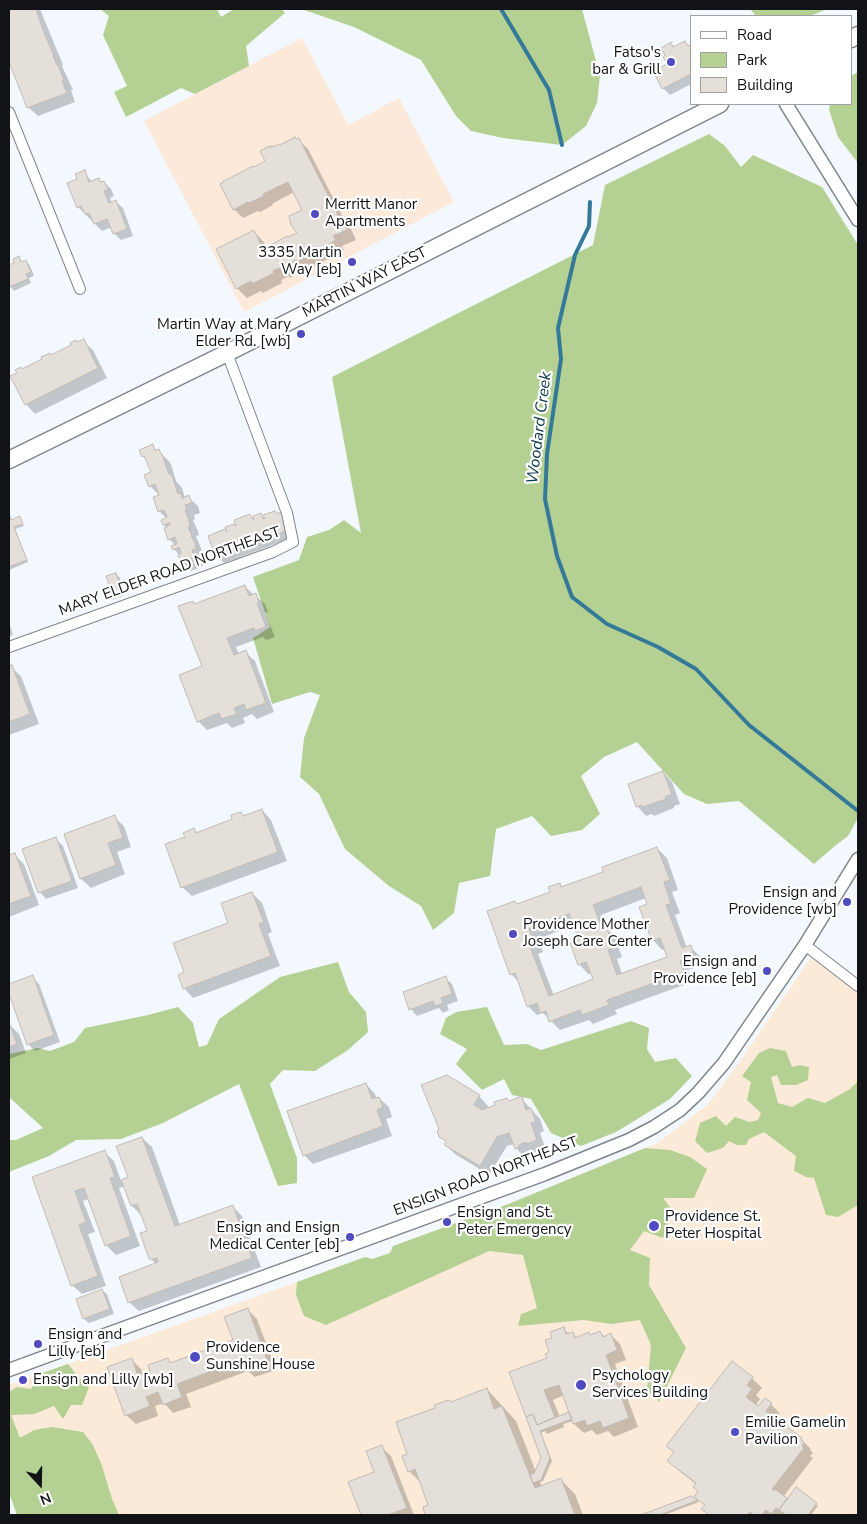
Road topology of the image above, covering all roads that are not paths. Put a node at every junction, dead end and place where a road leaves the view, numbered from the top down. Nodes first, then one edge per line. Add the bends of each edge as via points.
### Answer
1 (718, 105) edge
2 (787, 105) edge
3 (9, 112) edge
4 (858, 220) edge
5 (80, 288) dead end
6 (227, 353) junction
7 (9, 460) edge
8 (9, 647) edge
9 (858, 859) edge
10 (805, 945) junction
11 (858, 986) edge
12 (9, 1370) edge

1 - 6 main road, MARTIN WAY EAST
2 - 4 street
3 - 5 street
6 - 7 main road, MARTIN WAY EAST
6 - 8 street, MARY ELDER ROAD NORTHEAST via 287,513 293,542
9 - 10 street, ENSIGN ROAD NORTHEAST
10 - 11 street
10 - 12 street, ENSIGN ROAD NORTHEAST via 724,1063 686,1104 654,1127 545,1174

